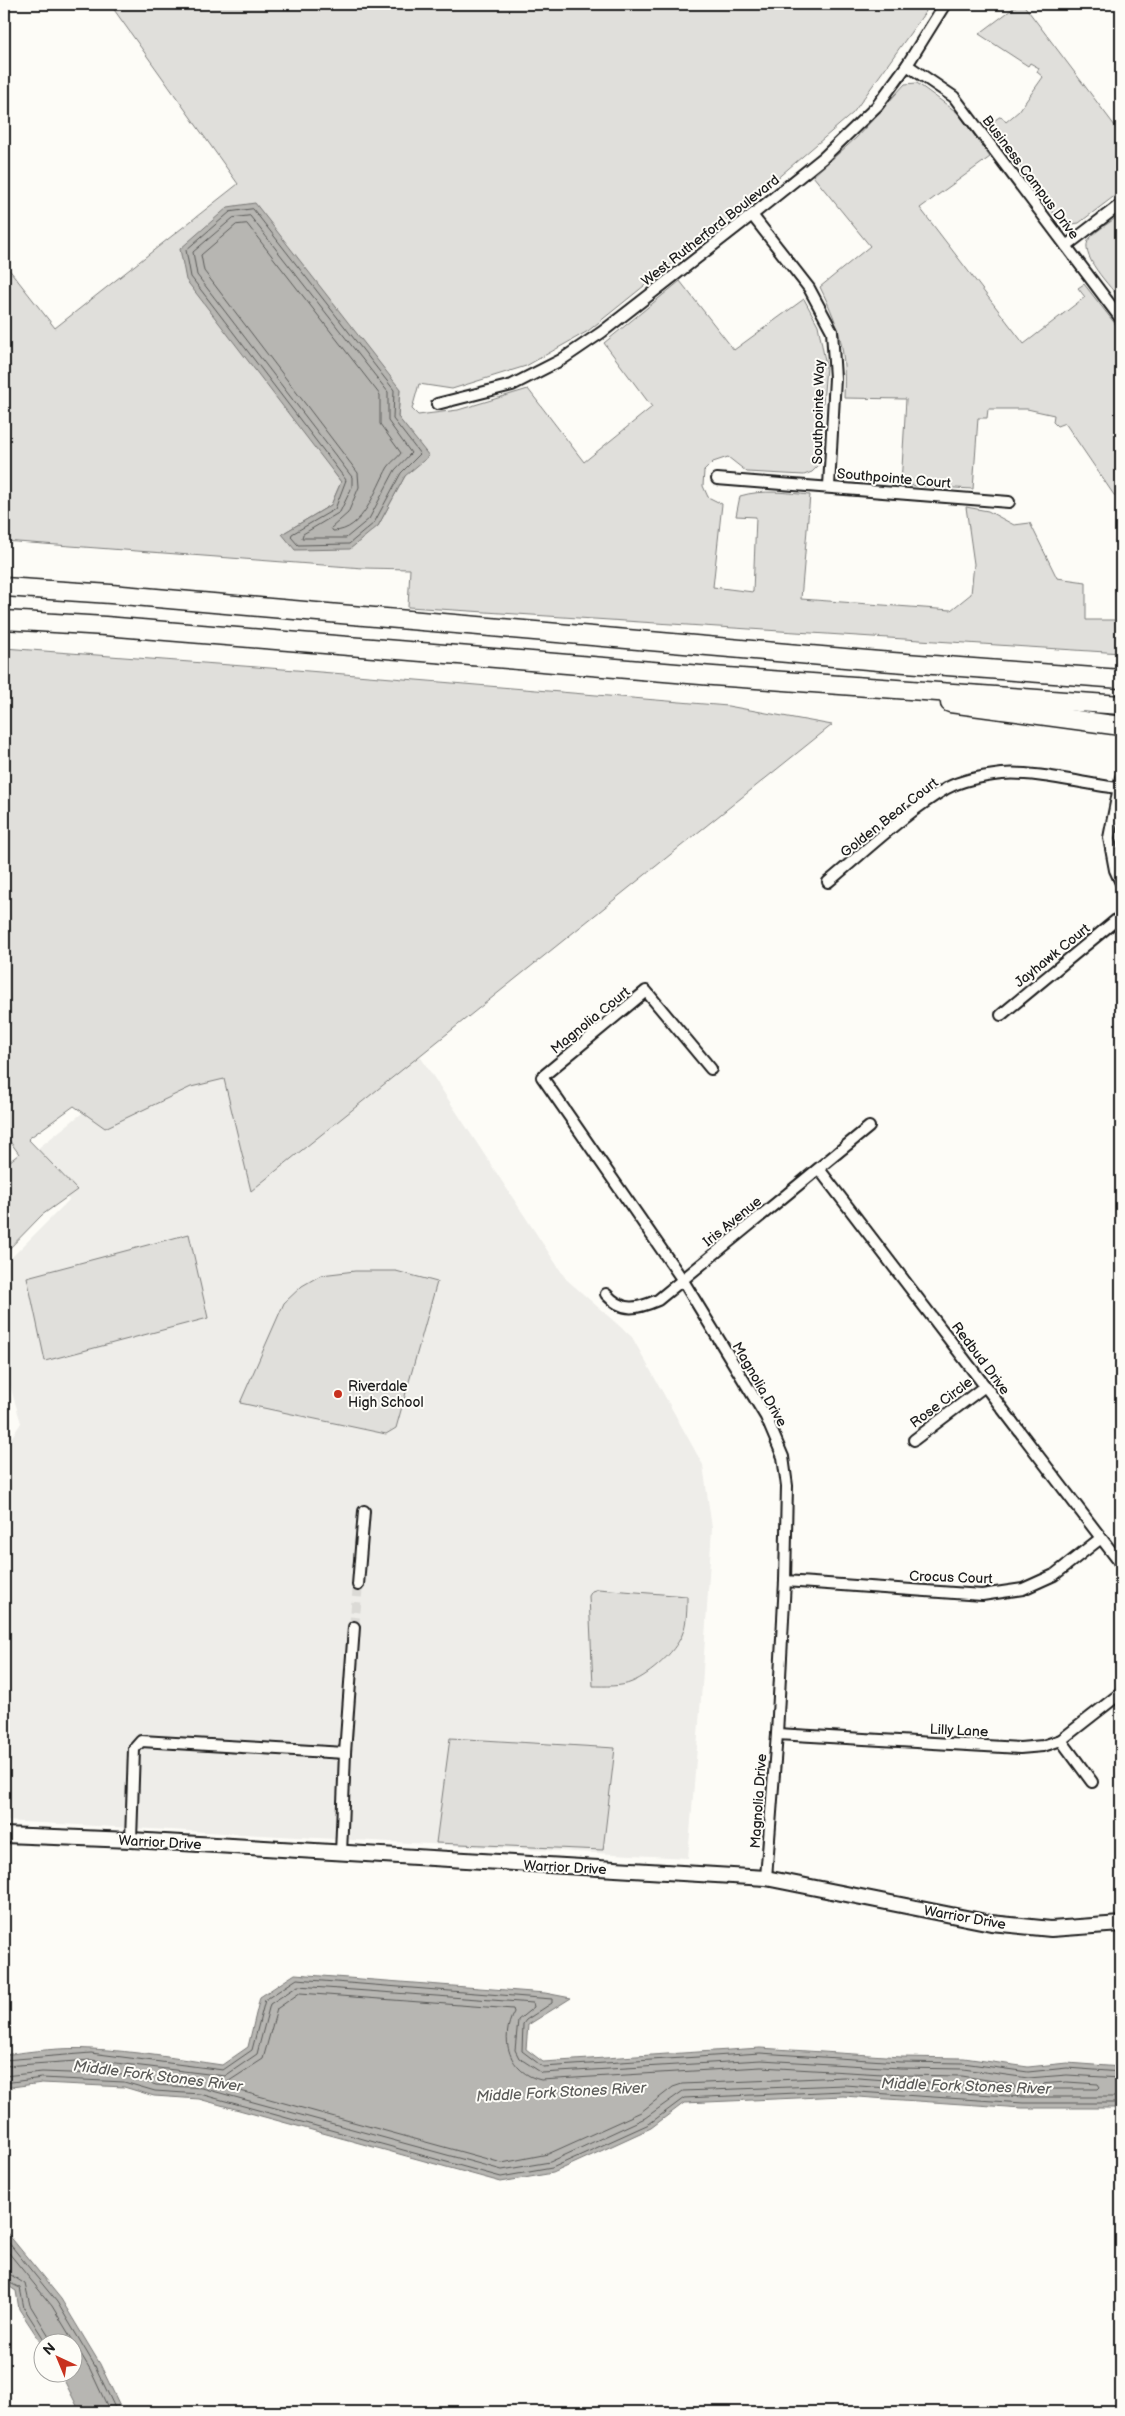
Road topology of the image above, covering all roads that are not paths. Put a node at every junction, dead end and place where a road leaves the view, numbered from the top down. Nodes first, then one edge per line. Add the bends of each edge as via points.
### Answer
1 (944, 4) edge
2 (907, 65) junction
3 (1121, 204) edge
4 (752, 215) junction
5 (1066, 246) junction
6 (1121, 318) edge
7 (437, 404) dead end
8 (717, 479) dead end
9 (829, 486) junction
10 (1009, 502) dead end
11 (4, 587) edge
12 (4, 620) edge
13 (879, 661) junction
14 (1121, 667) edge
15 (1121, 679) edge
16 (882, 688) junction
17 (1121, 706) edge
18 (1121, 726) edge
19 (1121, 777) edge
20 (1118, 788) junction
21 (828, 882) dead end
22 (1121, 883) edge
23 (1121, 916) edge
24 (1001, 1015) dead end
25 (710, 1069) dead end
26 (542, 1077) joint
27 (869, 1127) dead end
28 (819, 1169) junction
29 (682, 1279) junction
30 (606, 1294) dead end
31 (985, 1386) junction
32 (914, 1440) dead end
33 (364, 1511) dead end
34 (1101, 1538) junction
35 (1121, 1564) edge
36 (785, 1581) junction
37 (358, 1585) tunnel mouth
38 (354, 1627) tunnel mouth
39 (1121, 1693) edge
40 (777, 1734) junction
41 (1061, 1740) junction
42 (345, 1753) junction
43 (1092, 1782) dead end
44 (4, 1835) edge
45 (131, 1840) junction
46 (341, 1854) junction
47 (766, 1878) junction
48 (1121, 1924) edge

1 - 2 street, West Rutherford Boulevard
2 - 4 street, West Rutherford Boulevard via 877,106 823,158
2 - 5 street, Business Campus Drive via 954,96
3 - 5 street
4 - 7 street, West Rutherford Boulevard via 561,360 512,385
4 - 9 street, Southpointe Way via 809,288 832,331 835,378
5 - 6 street, Business Campus Drive
8 - 9 street, Southpointe Court
9 - 10 street, Southpointe Court
11 - 13 highway
12 - 16 highway
13 - 14 highway
13 - 15 highway
16 - 17 highway
16 - 18 highway via 963,706
19 - 20 street
20 - 21 street, Golden Bear Court via 1004,774 948,788
20 - 22 street via 1109,838
23 - 24 street, Jayhawk Court
25 - 26 street, Magnolia Court via 646,991
26 - 29 street, Magnolia Drive
27 - 28 street, Iris Avenue
28 - 29 street, Iris Avenue
28 - 31 street, Redbud Drive
29 - 30 street, Iris Avenue via 658,1300 640,1308 627,1309
29 - 36 street, Magnolia Drive via 766,1417 783,1456 787,1486
31 - 32 street, Rose Circle
31 - 34 street, Redbud Drive
33 - 37 street
34 - 35 street, Redbud Drive
34 - 36 street, Crocus Court via 1054,1575 1023,1589 982,1595
36 - 40 street, Magnolia Drive
38 - 42 street
39 - 41 street, Lilly Lane
40 - 41 street, Lilly Lane via 1020,1748
40 - 47 street, Magnolia Drive
41 - 43 street
42 - 45 street via 141,1741 134,1749
42 - 46 street
44 - 45 street, Warrior Drive
45 - 46 street, Warrior Drive
46 - 47 street, Warrior Drive
47 - 48 street, Warrior Drive via 991,1923 1051,1929

